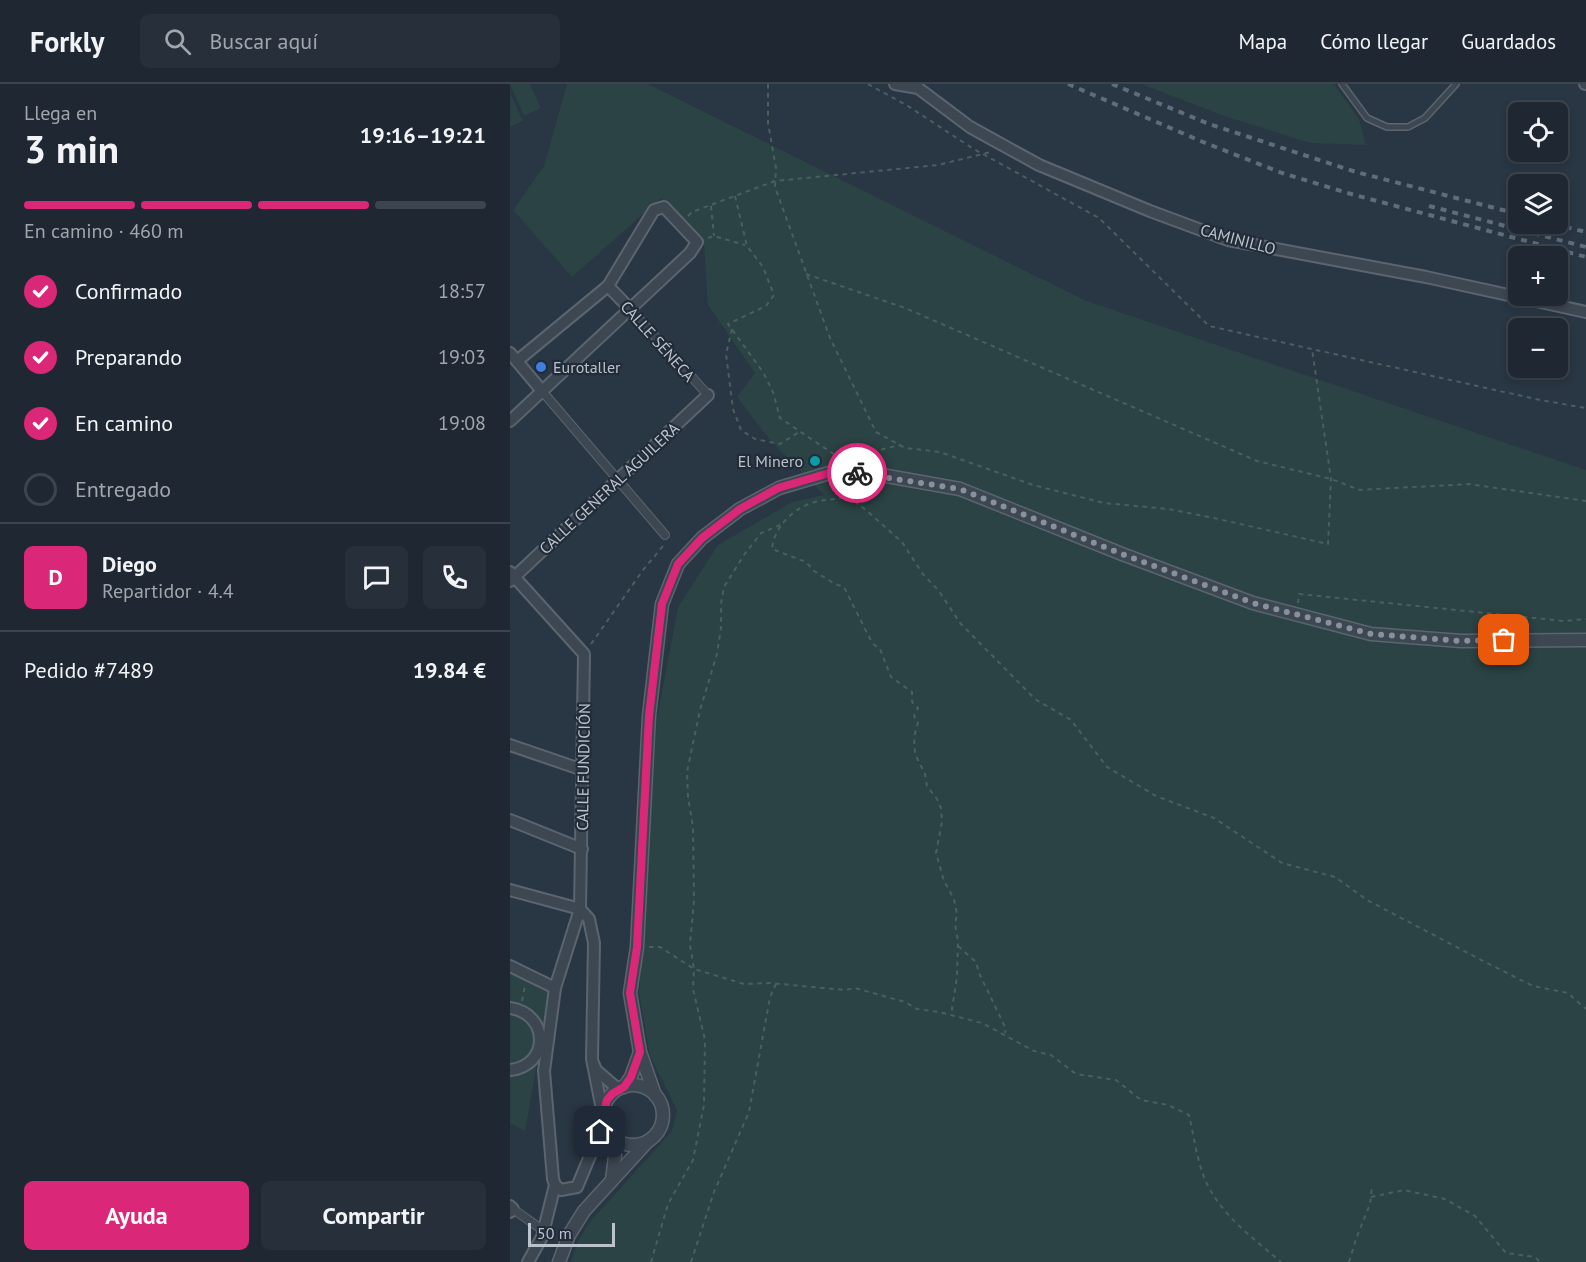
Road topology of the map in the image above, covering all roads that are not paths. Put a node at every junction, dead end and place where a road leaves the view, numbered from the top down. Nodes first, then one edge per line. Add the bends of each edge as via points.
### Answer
1 (895, 84) edge
2 (1342, 84) edge
3 (1456, 84) edge
4 (916, 86) edge
5 (608, 286) junction
6 (630, 309) junction
7 (1586, 312) edge
8 (514, 357) edge
9 (542, 391) junction
10 (708, 395) joint
11 (510, 421) edge
12 (619, 480) junction
13 (665, 535) road end
14 (511, 576) edge
15 (1586, 640) edge
16 (510, 745) edge
17 (583, 770) junction
18 (510, 820) edge
19 (582, 849) junction
20 (510, 890) edge
21 (580, 909) junction
22 (510, 966) edge
23 (555, 988) junction
24 (515, 1008) edge
25 (550, 1027) junction
26 (540, 1035) junction
27 (539, 1048) junction
28 (640, 1052) junction
29 (591, 1059) junction
30 (546, 1060) junction
31 (510, 1070) edge
32 (621, 1088) junction
33 (655, 1095) junction
34 (606, 1125) junction
35 (649, 1140) junction
36 (612, 1180) junction
37 (555, 1185) junction
38 (511, 1209) edge
39 (544, 1231) junction
40 (528, 1262) edge
41 (559, 1262) edge

1 - 4 street, CAMINILLO
2 - 3 lane via 1367,118 1387,127 1408,127 1425,118
4 - 7 street, CAMINILLO via 970,127 1039,165 1228,240
5 - 6 street, CALLE SÉNECA
5 - 6 street via 654,210 664,207 697,242
5 - 8 street
6 - 9 street
6 - 10 street, CALLE SÉNECA
8 - 9 street
9 - 11 street
9 - 12 street
10 - 12 street, CALLE GENERAL AGUILERA
12 - 13 street
12 - 14 street, CALLE GENERAL AGUILERA
14 - 17 street, CALLE FUNDICIÓN via 584,654
15 - 28 street via 1461,641 1371,634 1253,603 960,489 836,471 778,488 740,509 702,538 678,564 662,604 649,716 637,947 630,993
16 - 17 street
17 - 19 street, CALLE FUNDICIÓN
18 - 19 street
19 - 21 street, CALLE FUNDICIÓN
20 - 21 street
21 - 23 street, CALLE FUNDICIÓN
21 - 29 street via 589,919 594,943
22 - 23 street
23 - 25 street, CALLE FUNDICIÓN
24 - 26 street via 530,1015
25 - 26 street
25 - 30 street, CALLE FUNDICIÓN
26 - 27 street
27 - 30 street
27 - 31 street via 527,1065
28 - 32 street via 631,1077
28 - 33 street
29 - 32 street via 596,1070
29 - 34 street
30 - 37 street, CALLE FUNDICIÓN via 545,1094
32 - 33 street via 635,1085
32 - 34 street via 607,1100
33 - 35 street via 663,1114
34 - 35 street via 618,1141 628,1145
34 - 36 street via 615,1156
34 - 37 street via 577,1187 561,1190
35 - 36 street
36 - 41 street via 584,1211
37 - 39 street, CALLE FUNDICIÓN
38 - 39 street
39 - 40 street, CALLE FUNDICIÓN

